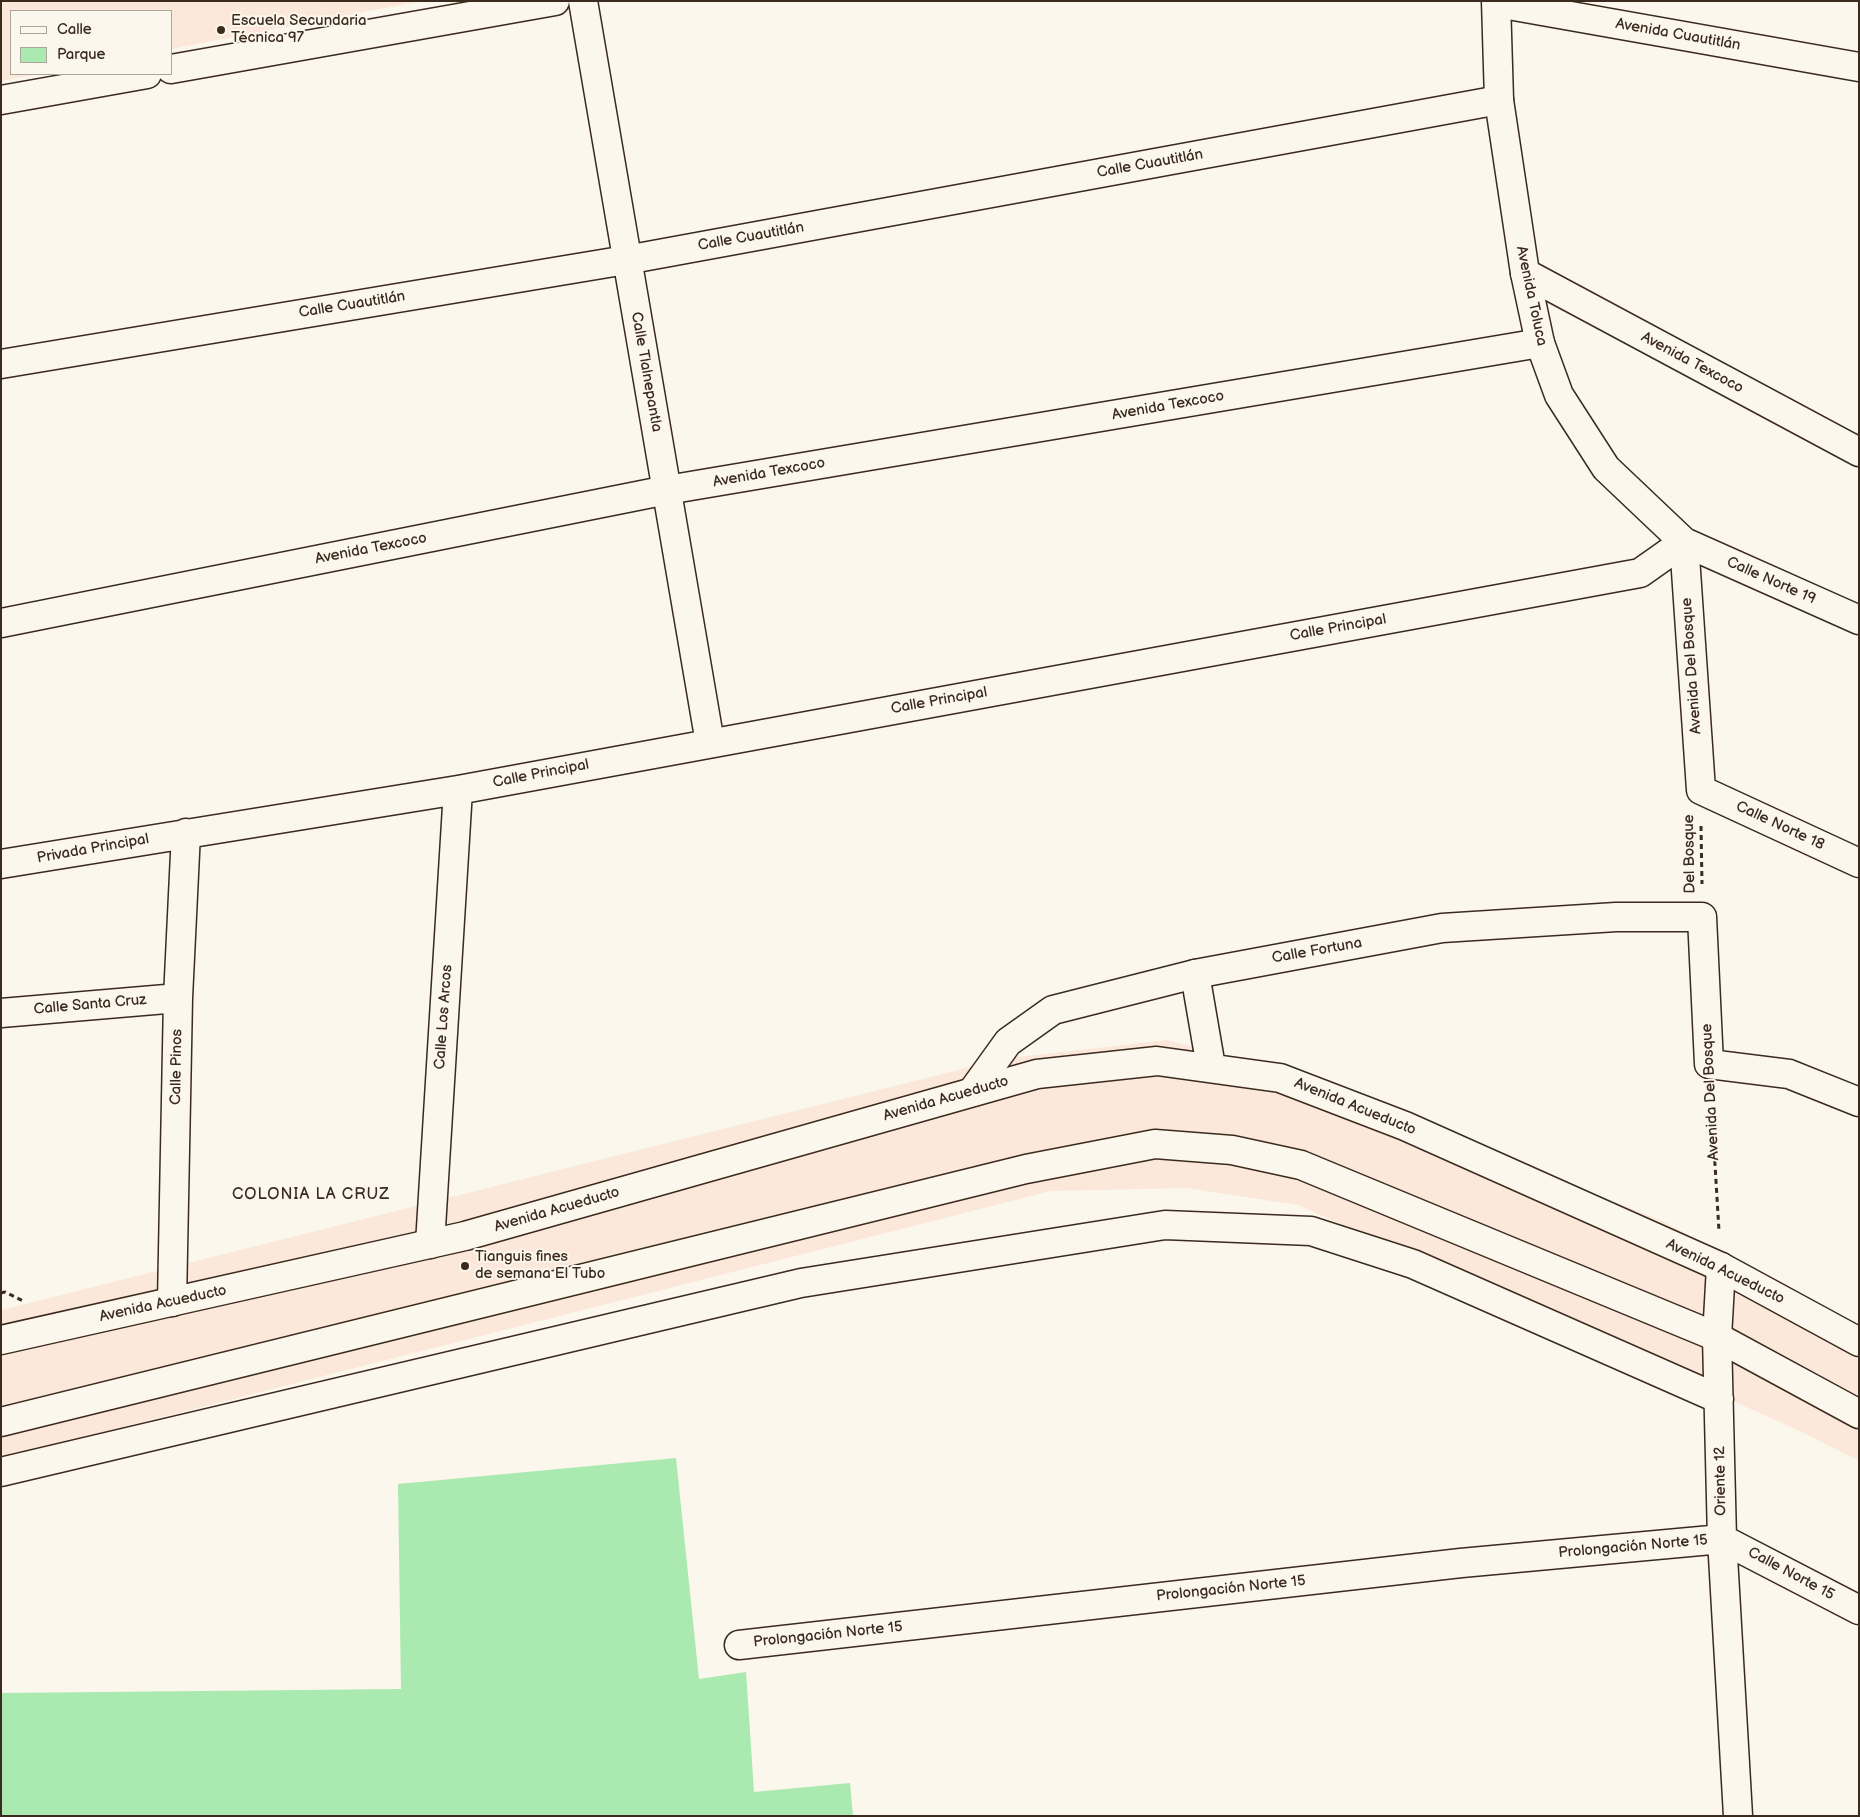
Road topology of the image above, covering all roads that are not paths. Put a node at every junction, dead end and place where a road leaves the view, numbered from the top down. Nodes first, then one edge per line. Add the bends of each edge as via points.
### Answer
1 (555, 1) edge
2 (583, 1) edge
3 (1496, 2) edge
4 (1859, 67) edge
5 (172, 69) edge
6 (141, 75) edge
7 (1, 100) edge
8 (1499, 100) junction
9 (626, 260) junction
10 (1525, 273) junction
11 (1540, 343) junction
12 (1, 364) edge
13 (1859, 452) edge
14 (667, 490) junction
15 (1684, 542) junction
16 (1859, 620) edge
17 (1, 623) edge
18 (710, 742) junction
19 (458, 790) junction
20 (1701, 790) joint
21 (186, 833) junction
22 (1859, 863) edge
23 (1, 864) edge
24 (1702, 917) joint
25 (1195, 974) junction
26 (178, 998) junction
27 (1, 1013) edge
28 (1211, 1066) junction
29 (972, 1092) junction
30 (1859, 1102) edge
31 (430, 1244) junction
32 (1721, 1267) junction
33 (172, 1302) junction
34 (1717, 1337) junction
35 (1, 1340) edge
36 (1859, 1342) edge
37 (1719, 1399) junction
38 (1859, 1414) edge
39 (1, 1422) edge
40 (1, 1472) edge
41 (1722, 1539) junction
42 (1859, 1610) edge
43 (739, 1645) dead end
44 (1735, 1815) edge

1 - 5 street
2 - 9 street, Calle Tlalnepantla
3 - 4 street, Avenida Cuautitlán
3 - 8 street, Avenida Toluca
6 - 7 street
8 - 9 street, Calle Cuautitlán
8 - 10 street, Avenida Toluca
9 - 12 street, Calle Cuautitlán
9 - 14 street, Calle Tlalnepantla
10 - 11 street, Avenida Toluca
10 - 13 street, Avenida Texcoco
11 - 14 street, Avenida Texcoco
11 - 15 street, Avenida Toluca via 1559,395 1606,468
14 - 17 street, Avenida Texcoco
14 - 18 street, Calle Tlalnepantla
15 - 16 street, Calle Norte 19
15 - 18 street, Calle Principal via 1640,573
15 - 20 street, Avenida Del Bosque
18 - 19 street, Calle Principal
19 - 21 street, Calle Principal
19 - 31 street, Calle Los Arcos
20 - 22 street, Calle Norte 18
21 - 23 street, Privada Principal
21 - 26 street, Calle Pinos
24 - 25 street, Calle Fortuna via 1616,917 1442,928
24 - 30 street, Avenida Del Bosque via 1709,1064 1789,1074
25 - 28 street
25 - 29 street, Calle Fortuna via 1053,1010 1008,1042
26 - 27 street, Calle Santa Cruz
26 - 33 street, Calle Pinos
28 - 29 street, Avenida Acueducto via 1158,1061 1037,1074
28 - 32 street, Avenida Acueducto via 1280,1078 1405,1126
29 - 31 street, Avenida Acueducto
31 - 33 street, Avenida Acueducto
32 - 34 street, Oriente 12
32 - 36 street, Avenida Acueducto
33 - 35 street, Avenida Acueducto
34 - 37 street, Oriente 12
34 - 38 street
34 - 39 street via 1301,1166 1232,1150 1155,1144 1026,1169
37 - 40 street via 1413,1264 1311,1231 1164,1224 801,1283
37 - 41 street, Oriente 12
41 - 42 street, Calle Norte 15
41 - 43 street, Prolongación Norte 15 via 1461,1563
41 - 44 street, Oriente 12

